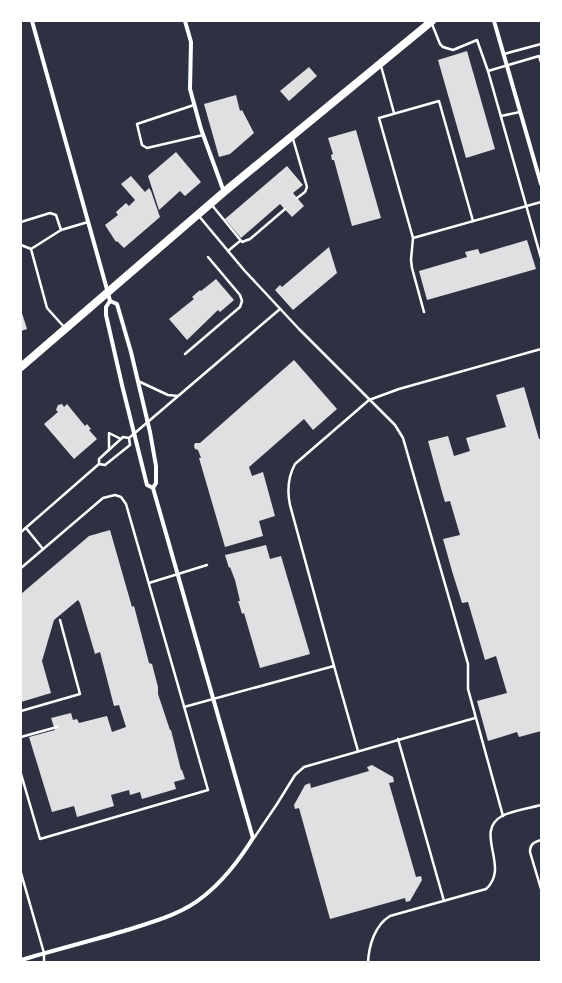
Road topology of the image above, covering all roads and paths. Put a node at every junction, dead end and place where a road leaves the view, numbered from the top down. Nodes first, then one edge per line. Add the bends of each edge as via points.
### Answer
1 (32, 21) edge
2 (185, 21) edge
3 (431, 21) edge
4 (494, 21) edge
5 (541, 44) edge
6 (504, 54) junction
7 (541, 62) edge
8 (380, 64) junction
9 (507, 66) junction
10 (488, 70) junction
11 (195, 105) junction
12 (520, 112) junction
13 (394, 113) junction
14 (501, 116) junction
15 (203, 135) junction
16 (292, 136) junction
17 (539, 168) edge
18 (541, 184) edge
19 (224, 192) junction
20 (297, 198) dead end
21 (541, 202) edge
22 (210, 204) junction
23 (526, 206) junction
24 (285, 209) dead end
25 (198, 215) junction
26 (473, 221) junction
27 (21, 222) edge
28 (88, 222) junction
29 (61, 230) junction
30 (413, 238) junction
31 (240, 241) junction
32 (21, 245) edge
33 (31, 250) junction
34 (228, 251) junction
35 (208, 257) dead end
36 (541, 258) edge
37 (109, 297) junction
38 (280, 309) junction
39 (424, 312) dead end
40 (66, 329) junction
41 (541, 350) edge
42 (185, 354) dead end
43 (21, 367) edge
44 (138, 381) junction
45 (178, 396) junction
46 (369, 400) junction
47 (148, 422) junction
48 (134, 433) junction
49 (129, 438) junction
50 (120, 439) junction
51 (108, 450) junction
52 (100, 464) junction
53 (153, 488) junction
54 (26, 528) junction
55 (21, 532) edge
56 (43, 549) junction
57 (207, 565) dead end
58 (21, 568) edge
59 (178, 574) junction
60 (149, 583) junction
61 (60, 620) dead end
62 (334, 666) junction
63 (214, 699) junction
64 (184, 707) junction
65 (21, 711) edge
66 (475, 718) junction
67 (57, 727) dead end
68 (21, 737) edge
69 (398, 740) junction
70 (358, 750) junction
71 (21, 774) edge
72 (541, 805) edge
73 (503, 816) junction
74 (253, 838) junction
75 (541, 840) edge
76 (21, 874) edge
77 (541, 889) edge
78 (444, 901) junction
79 (44, 954) junction
80 (21, 960) edge
81 (44, 962) edge
82 (368, 962) edge

1 - 28 street
2 - 11 street via 191,42 190,89
3 - 8 main road
3 - 10 lane via 443,47 453,50 477,40
4 - 6 street
5 - 6 lane
6 - 9 street
7 - 9 lane via 539,56
8 - 13 lane
8 - 16 main road
9 - 10 lane
9 - 12 street
10 - 14 lane
11 - 15 street
11 - 15 lane via 137,124 142,145 147,148
12 - 14 lane
12 - 17 street
13 - 26 lane via 439,101
13 - 30 lane via 379,118
14 - 23 lane
15 - 19 street
16 - 19 main road
16 - 20 lane via 307,187
17 - 18 street
19 - 22 main road
21 - 23 lane
22 - 25 main road
22 - 31 lane
23 - 26 lane
23 - 36 lane
24 - 31 lane via 250,239
25 - 34 lane
25 - 37 main road
26 - 30 lane
27 - 29 lane via 50,213 56,215
28 - 29 lane
28 - 37 street
29 - 33 lane
30 - 39 lane via 412,268
31 - 34 lane
32 - 33 lane
33 - 40 lane via 47,308
34 - 38 lane
35 - 42 lane via 240,295 242,301 240,307
37 - 40 main road
37 - 44 street via 117,304
37 - 48 street via 106,315
38 - 45 lane
38 - 46 lane
40 - 43 main road
41 - 46 lane via 398,389
44 - 45 lane via 168,395
44 - 47 street
45 - 47 lane
46 - 62 lane via 299,459 289,479 290,505
46 - 66 lane via 395,425 403,438 468,664 468,689
47 - 48 lane
47 - 53 street via 156,466 156,483
48 - 49 lane
48 - 53 street via 148,485
49 - 50 lane
49 - 52 lane via 130,445 105,465
50 - 51 lane
50 - 51 lane via 109,433
51 - 52 lane via 99,459
52 - 54 lane
53 - 59 street
54 - 55 lane
54 - 56 lane
56 - 58 lane
56 - 60 lane via 103,498 118,495 126,504
57 - 59 lane
59 - 60 lane
59 - 63 street
60 - 64 lane
61 - 65 lane via 80,694
62 - 63 lane
62 - 70 lane
63 - 64 lane
63 - 74 street
64 - 71 lane via 208,790 40,839
66 - 69 lane
66 - 73 lane
67 - 68 lane
69 - 70 lane
69 - 78 lane
70 - 74 lane via 300,769
72 - 73 lane
73 - 78 lane via 496,822 490,835 496,864 491,884 486,889
74 - 79 street via 222,880 205,896 185,909 151,922
75 - 77 lane via 530,846
76 - 79 lane
78 - 82 lane via 390,916 384,920 375,933
79 - 80 street
79 - 81 lane

